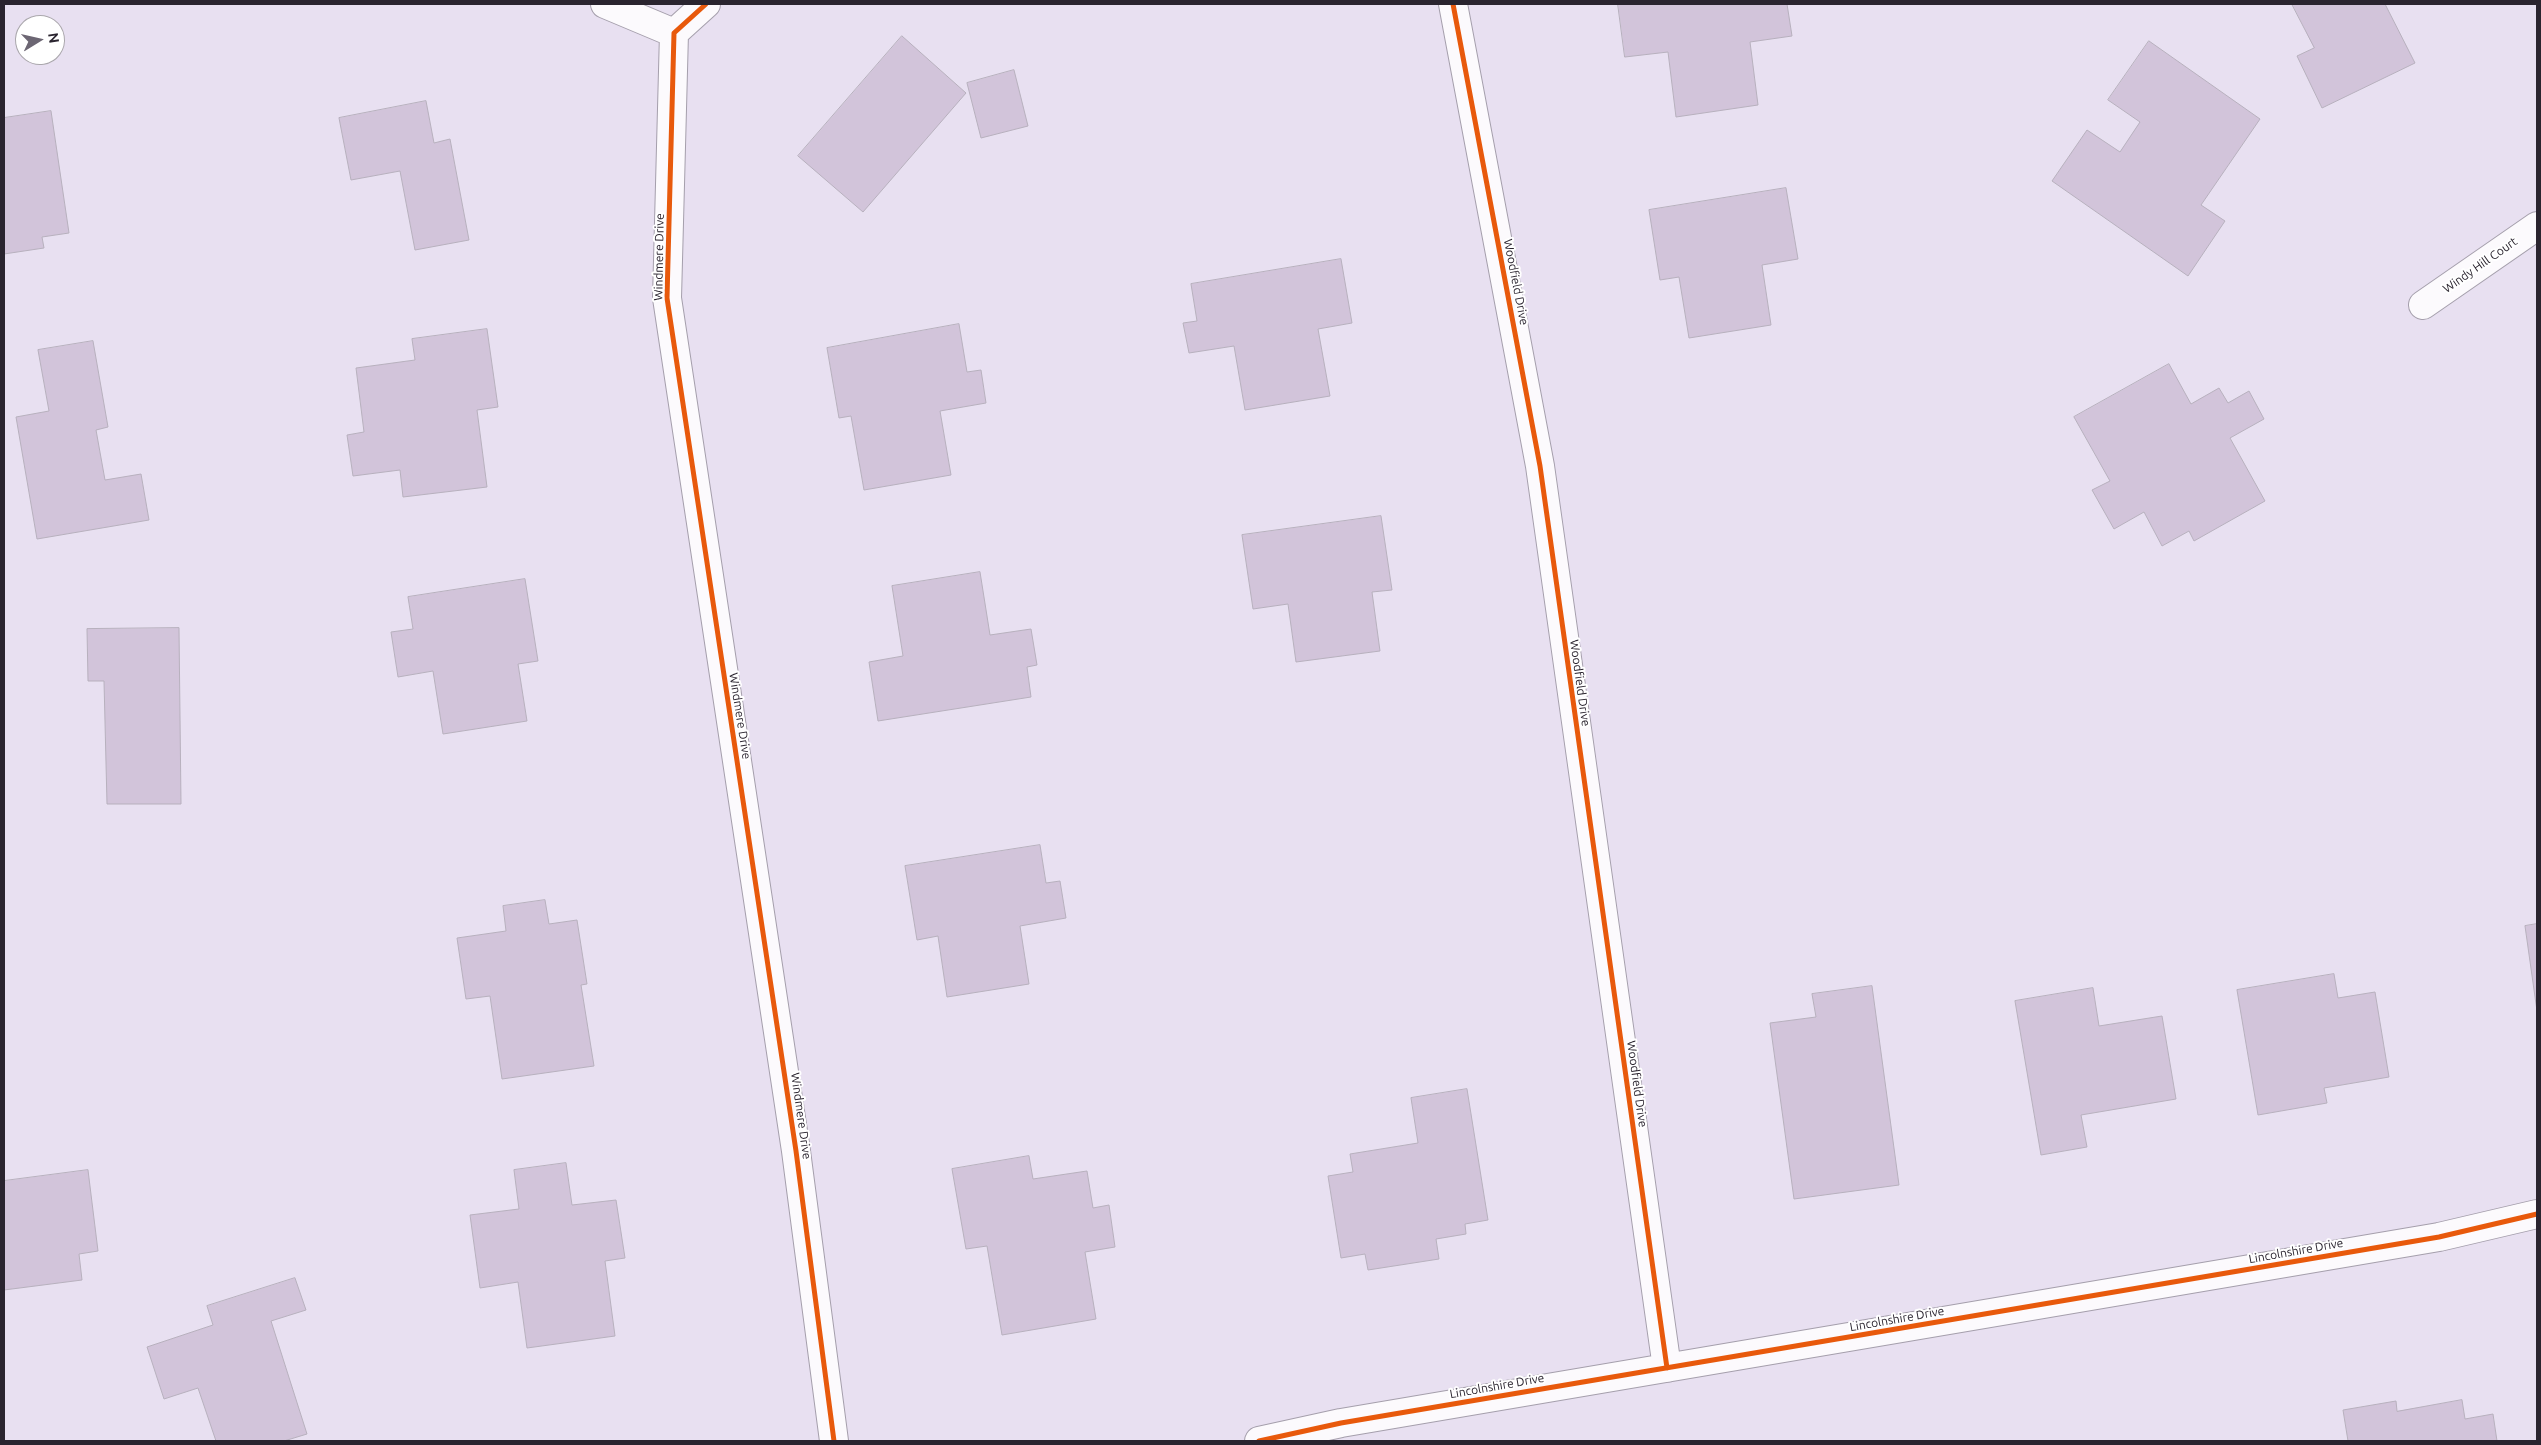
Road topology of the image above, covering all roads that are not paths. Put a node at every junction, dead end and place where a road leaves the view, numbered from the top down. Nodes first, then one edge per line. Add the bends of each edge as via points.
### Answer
1 (605, 4) edge
2 (706, 4) edge
3 (1453, 4) edge
4 (674, 33) junction
5 (2537, 226) edge
6 (2423, 305) dead end
7 (2537, 1214) edge
8 (1667, 1368) junction
9 (834, 1441) edge
10 (1259, 1441) edge

1 - 4 street
2 - 4 street
3 - 8 street, Woodfield Drive via 1540,466
4 - 9 street, Windmere Drive via 667,298 796,1151
5 - 6 street, Windy Hill Court
7 - 8 street, Lincolnshire Drive via 2439,1237
8 - 10 street, Lincolnshire Drive via 1341,1423

